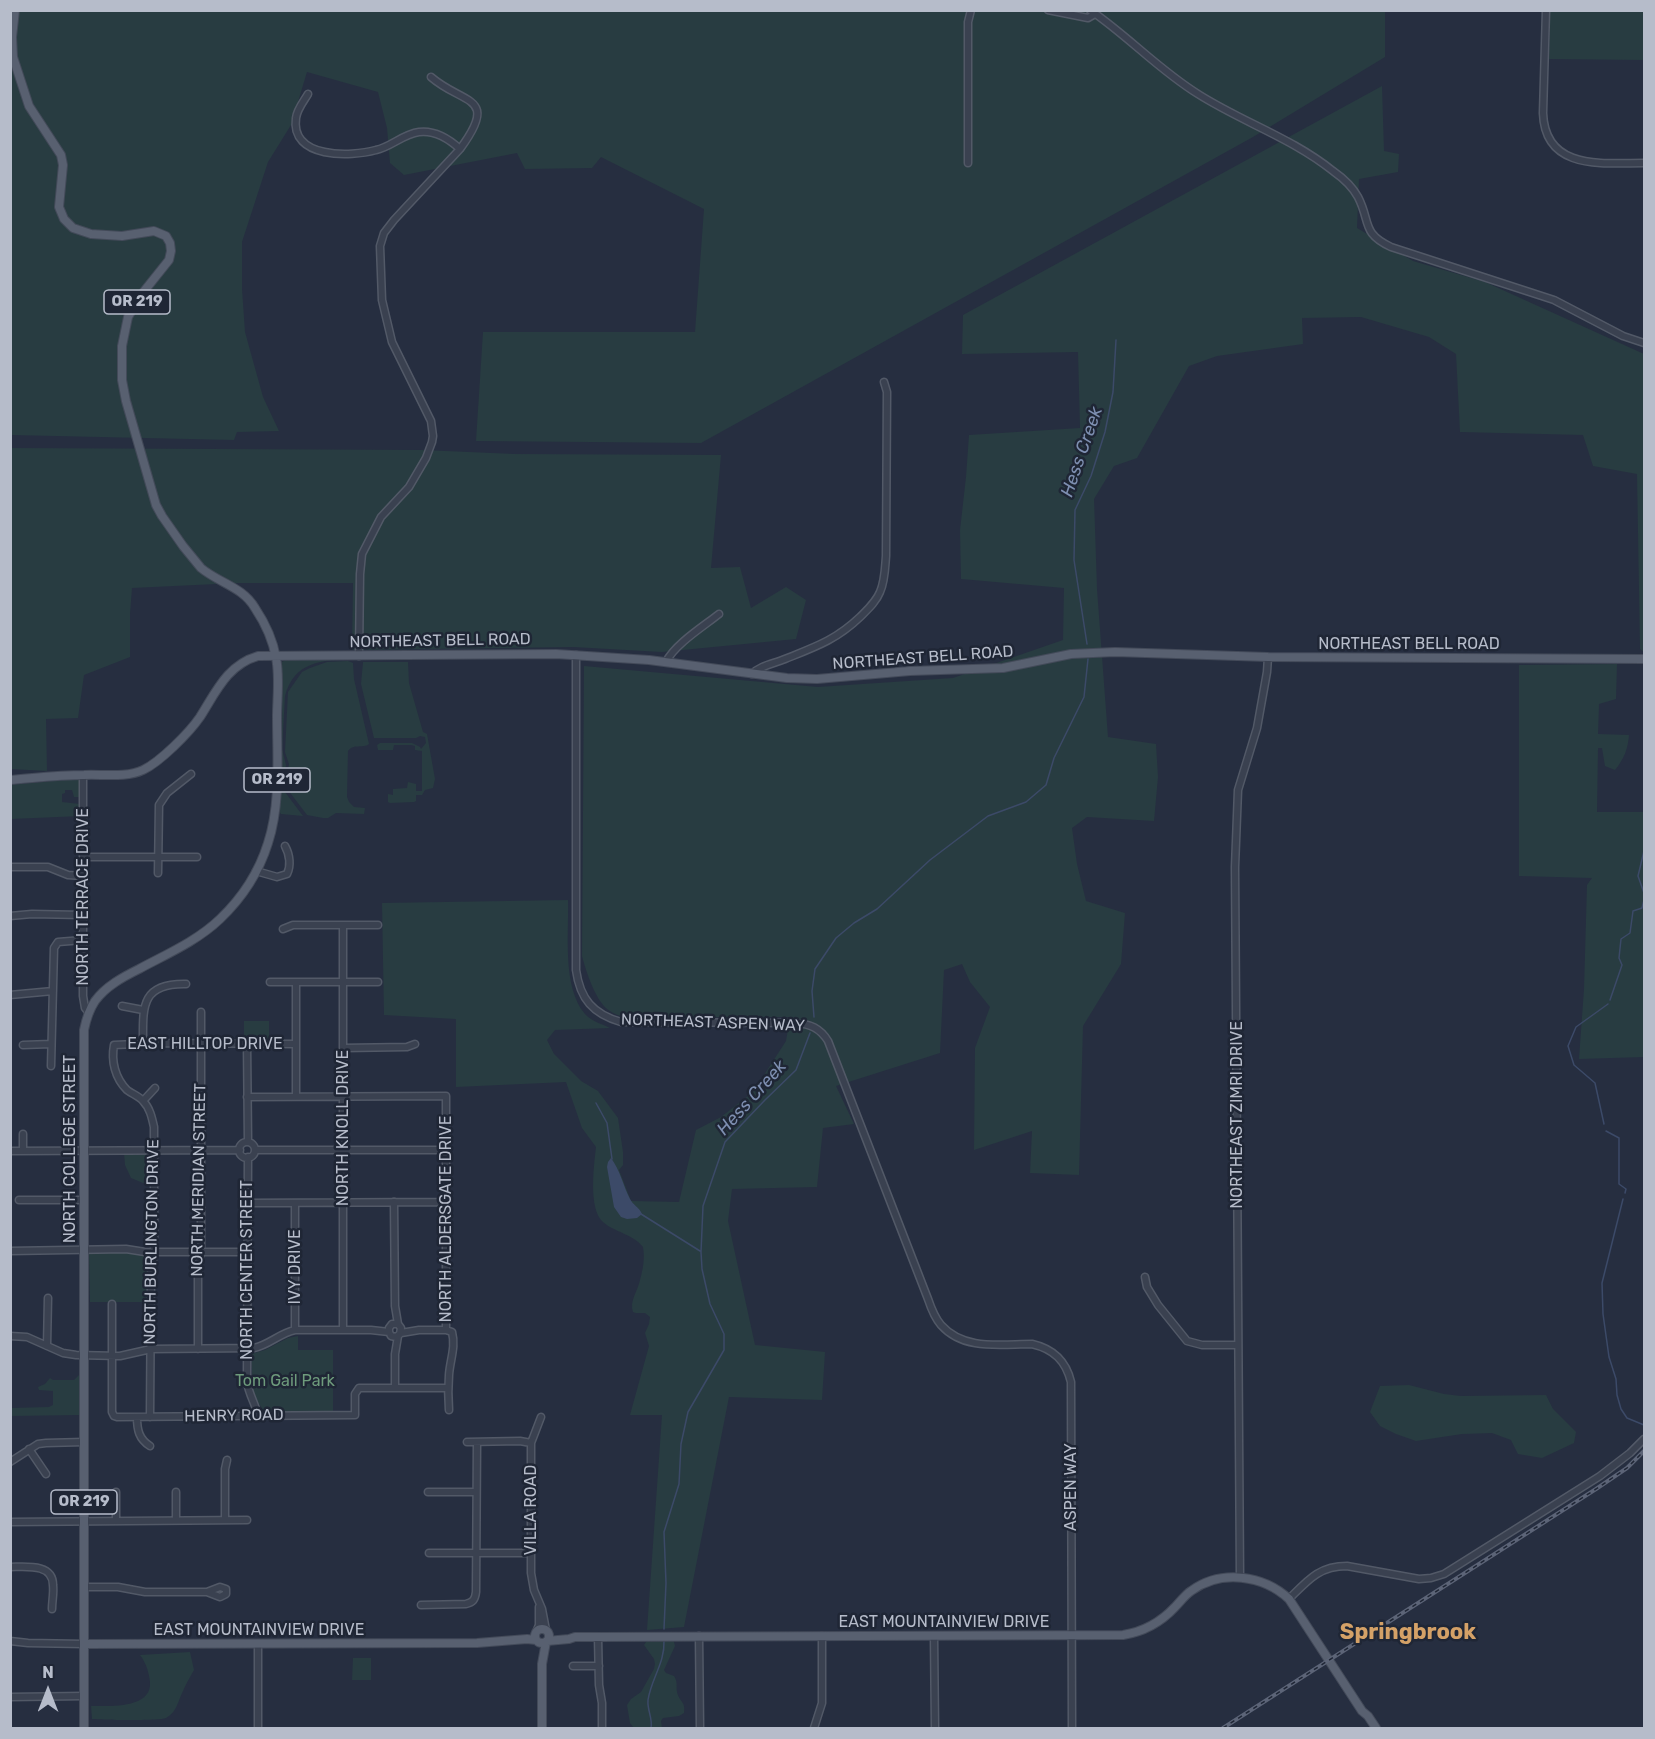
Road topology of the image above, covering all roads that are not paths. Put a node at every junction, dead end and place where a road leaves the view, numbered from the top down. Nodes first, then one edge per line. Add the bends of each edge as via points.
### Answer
1 (15, 10) edge
2 (971, 10) edge
3 (1048, 10) edge
4 (1546, 10) edge
5 (1093, 12) edge
6 (431, 77) dead end
7 (308, 94) dead end
8 (460, 149) junction
9 (968, 163) dead end
10 (1644, 163) edge
11 (1644, 343) edge
12 (884, 382) dead end
13 (720, 614) dead end
14 (576, 654) junction
15 (276, 656) junction
16 (359, 656) junction
17 (1268, 657) junction
18 (1644, 659) edge
19 (666, 662) junction
20 (752, 674) junction
21 (190, 774) dead end
22 (83, 779) dead end
23 (10, 780) edge
24 (285, 846) dead end
25 (83, 856) junction
26 (158, 856) junction
27 (197, 857) dead end
28 (10, 867) edge
29 (256, 872) junction
30 (158, 873) dead end
31 (82, 876) junction
32 (82, 915) junction
33 (10, 916) edge
34 (343, 925) junction
35 (378, 925) dead end
36 (283, 929) dead end
37 (83, 940) junction
38 (270, 982) dead end
39 (296, 982) junction
40 (342, 982) junction
41 (378, 982) dead end
42 (186, 984) dead end
43 (53, 991) junction
44 (10, 995) edge
45 (122, 1006) dead end
46 (143, 1010) junction
47 (89, 1012) junction
48 (201, 1012) dead end
49 (143, 1043) junction
50 (201, 1043) junction
51 (51, 1044) junction
52 (247, 1044) junction
53 (296, 1044) junction
54 (415, 1044) dead end
55 (23, 1045) dead end
56 (114, 1045) joint
57 (343, 1047) junction
58 (51, 1066) dead end
59 (155, 1088) dead end
60 (296, 1096) junction
61 (342, 1096) junction
62 (247, 1097) junction
63 (143, 1101) junction
64 (23, 1134) dead end
65 (248, 1142) junction
66 (343, 1149) junction
67 (84, 1150) junction
68 (154, 1150) junction
69 (201, 1150) junction
70 (240, 1150) junction
71 (255, 1150) junction
72 (446, 1150) junction
73 (10, 1151) edge
74 (23, 1151) junction
75 (248, 1157) junction
76 (19, 1200) dead end
77 (84, 1200) junction
78 (394, 1202) junction
79 (446, 1202) junction
80 (248, 1203) junction
81 (295, 1203) junction
82 (343, 1203) junction
83 (84, 1249) junction
84 (10, 1251) edge
85 (154, 1252) junction
86 (201, 1252) junction
87 (246, 1252) junction
88 (1145, 1277) dead end
89 (48, 1298) dead end
90 (112, 1304) dead end
91 (296, 1330) junction
92 (343, 1330) junction
93 (395, 1330) junction
94 (446, 1330) junction
95 (10, 1336) edge
96 (955, 1336) joint
97 (1238, 1345) junction
98 (47, 1346) junction
99 (150, 1349) junction
100 (198, 1349) junction
101 (246, 1349) junction
102 (84, 1355) junction
103 (112, 1356) junction
104 (396, 1388) junction
105 (448, 1388) junction
106 (448, 1410) dead end
107 (258, 1416) junction
108 (137, 1417) junction
109 (150, 1417) junction
110 (541, 1417) dead end
111 (1644, 1438) edge
112 (84, 1442) junction
113 (467, 1442) dead end
114 (477, 1442) junction
115 (531, 1443) junction
116 (150, 1446) dead end
117 (30, 1449) junction
118 (227, 1460) dead end
119 (10, 1462) edge
120 (46, 1474) dead end
121 (116, 1492) dead end
122 (176, 1492) dead end
123 (428, 1492) dead end
124 (476, 1492) junction
125 (116, 1520) junction
126 (176, 1520) junction
127 (225, 1520) junction
128 (247, 1520) dead end
129 (84, 1521) junction
130 (10, 1522) edge
131 (429, 1553) dead end
132 (531, 1553) junction
133 (476, 1554) junction
134 (10, 1567) edge
135 (1240, 1577) junction
136 (84, 1587) junction
137 (207, 1592) dead end
138 (1289, 1599) junction
139 (421, 1605) dead end
140 (52, 1609) dead end
141 (1072, 1635) junction
142 (541, 1636) junction
143 (699, 1636) junction
144 (822, 1636) junction
145 (934, 1636) junction
146 (598, 1637) junction
147 (10, 1641) edge
148 (84, 1644) junction
149 (258, 1644) junction
150 (573, 1666) dead end
151 (599, 1666) junction
152 (84, 1696) junction
153 (10, 1697) edge
154 (1362, 1711) junction
155 (84, 1728) edge
156 (258, 1728) edge
157 (542, 1728) edge
158 (603, 1728) edge
159 (700, 1728) edge
160 (814, 1728) edge
161 (935, 1728) edge
162 (1072, 1728) edge
163 (1371, 1728) edge
164 (1376, 1728) edge

1 - 15 main road, OR 219 via 13,57 29,106 61,155 59,207 64,219 73,228 91,234 122,236 154,231 166,236 170,243 169,260 128,317 122,346 123,389 152,494 162,516 201,568 250,600
2 - 9 street
3 - 5 street via 1088,18
4 - 10 street via 1544,118 1550,139 1565,154 1581,161
5 - 11 street via 1186,86 1332,170 1354,189 1370,232 1379,242 1554,300
6 - 8 street via 476,106 474,124
7 - 8 street via 298,112 296,126 299,138 318,150 335,154 368,152 418,132 442,135
8 - 16 street via 394,220 380,246 381,293 390,334 433,436 414,480 381,517 362,554
12 - 20 street via 886,556 881,591 870,608 834,638 757,668
13 - 19 street
14 - 16 main road, NORTHEAST BELL ROAD
14 - 19 main road, NORTHEAST BELL ROAD
14 - 96 street, NORTHEAST ASPEN WAY via 576,970 584,997 598,1012 621,1022 796,1023 819,1030 828,1041 932,1309 941,1325
15 - 16 main road, NORTHEAST BELL ROAD
15 - 23 main road, NORTHEAST BELL ROAD via 258,656 237,666 220,684 192,728 141,771
15 - 29 main road, NORTH COLLEGE STREET / OR 219 via 276,804 269,840
17 - 18 main road, NORTHEAST BELL ROAD
17 - 20 main road, NORTHEAST BELL ROAD via 1098,652 1004,668 797,679
17 - 97 street, NORTHEAST ZIMRI DRIVE via 1257,728 1236,804
19 - 20 main road, NORTHEAST BELL ROAD
21 - 26 street via 159,805
22 - 25 street, NORTH TERRACE DRIVE
24 - 29 street via 289,855 287,874 281,877
25 - 26 street
25 - 31 street, NORTH TERRACE DRIVE
26 - 27 street
26 - 30 street
28 - 31 street via 48,867
29 - 47 main road, NORTH COLLEGE STREET / OR 219 via 214,925 116,982
31 - 32 street, NORTH TERRACE DRIVE
32 - 33 street
32 - 37 street, NORTH TERRACE DRIVE
34 - 35 street
34 - 36 street via 293,925
34 - 40 street, NORTH KNOLL DRIVE
37 - 43 street via 55,945
37 - 47 street, NORTH TERRACE DRIVE via 83,1003
38 - 39 street
39 - 40 street
39 - 53 street
40 - 41 street
40 - 57 street, NORTH KNOLL DRIVE
42 - 46 street via 155,991
43 - 44 street
43 - 51 street
45 - 46 street
46 - 49 street
47 - 67 main road, NORTH COLLEGE STREET / OR 219 via 84,1041
48 - 50 street, NORTH MERIDIAN STREET
49 - 50 street, EAST HILLTOP DRIVE
49 - 56 street, EAST HILLTOP DRIVE
50 - 52 street, EAST HILLTOP DRIVE
50 - 69 street, NORTH MERIDIAN STREET
51 - 55 street
51 - 58 street
52 - 53 street, EAST HILLTOP DRIVE
52 - 62 street
53 - 60 street
54 - 57 street
56 - 63 street, NORTH BURLINGTON DRIVE via 118,1077
57 - 61 street, NORTH KNOLL DRIVE
59 - 63 street
60 - 61 street
60 - 62 street
61 - 66 street, NORTH KNOLL DRIVE
61 - 72 street, NORTH ALDERSGATE DRIVE via 446,1096
62 - 65 street
63 - 68 street, NORTH BURLINGTON DRIVE via 153,1120
64 - 74 street
65 - 70 street
65 - 71 street
66 - 71 street
66 - 72 street
66 - 82 street, NORTH KNOLL DRIVE
67 - 68 street
67 - 74 street
67 - 77 main road, NORTH COLLEGE STREET / OR 219
68 - 69 street
68 - 85 street, NORTH BURLINGTON DRIVE
69 - 70 street
69 - 86 street, NORTH MERIDIAN STREET
70 - 75 street
71 - 75 street
72 - 79 street, NORTH ALDERSGATE DRIVE
73 - 74 street
75 - 80 street, NORTH CENTER STREET
76 - 77 street
77 - 83 main road, NORTH COLLEGE STREET / OR 219
78 - 79 street
78 - 82 street
78 - 93 street
79 - 94 street, NORTH ALDERSGATE DRIVE
80 - 81 street
80 - 87 street, NORTH CENTER STREET
81 - 82 street
81 - 91 street, IVY DRIVE
82 - 92 street, NORTH KNOLL DRIVE
83 - 84 street
83 - 85 street
83 - 102 main road, NORTH COLLEGE STREET / OR 219
85 - 86 street
85 - 99 street, NORTH BURLINGTON DRIVE
86 - 87 street
86 - 100 street, NORTH MERIDIAN STREET
87 - 101 street, NORTH CENTER STREET
88 - 97 street via 1158,1305 1187,1341
89 - 98 street
90 - 103 street
91 - 92 street
91 - 101 street via 262,1347
92 - 93 street
93 - 94 street
93 - 104 street
94 - 105 street, NORTH ALDERSGATE DRIVE via 453,1337
95 - 98 street via 27,1337
96 - 141 street, ASPEN WAY via 977,1344 1041,1346 1056,1354 1069,1373
97 - 135 street, NORTHEAST ZIMRI DRIVE
98 - 102 street via 63,1353
99 - 100 street
99 - 103 street
99 - 109 street, NORTH BURLINGTON DRIVE
100 - 101 street
101 - 107 street, NORTH CENTER STREET via 247,1382
102 - 103 street
102 - 112 main road, NORTH COLLEGE STREET / OR 219
103 - 108 street, HENRY ROAD via 112,1412 114,1416
104 - 105 street
104 - 107 street, HENRY ROAD via 359,1388 355,1394 355,1415
105 - 106 street, NORTH ALDERSGATE DRIVE
107 - 109 street, HENRY ROAD
108 - 109 street, HENRY ROAD
108 - 116 street via 140,1435
110 - 115 street, VILLA ROAD
111 - 138 street via 1600,1476 1444,1574 1419,1579 1337,1566 1317,1573
112 - 117 street via 38,1444
112 - 129 main road, NORTH COLLEGE STREET / OR 219
113 - 114 street
114 - 115 street
114 - 124 street
115 - 132 street, VILLA ROAD
117 - 119 street
117 - 120 street
118 - 127 street
121 - 125 street
122 - 126 street
123 - 124 street
124 - 133 street
125 - 126 street
125 - 129 street
126 - 127 street
127 - 128 street
129 - 130 street
129 - 136 main road, NORTH COLLEGE STREET / OR 219
131 - 133 street
132 - 133 street
132 - 142 street, VILLA ROAD via 532,1582 542,1609
133 - 139 street via 476,1592 472,1602
134 - 140 street via 37,1567 49,1574 54,1586
135 - 138 main road, EAST MOUNTAINVIEW DRIVE via 1266,1582
135 - 141 main road, EAST MOUNTAINVIEW DRIVE via 1198,1587 1161,1620 1131,1634
136 - 137 street
136 - 148 main road, NORTH COLLEGE STREET / OR 219
138 - 154 main road
141 - 145 main road, EAST MOUNTAINVIEW DRIVE
141 - 162 street, ASPEN WAY
142 - 146 main road, EAST MOUNTAINVIEW DRIVE
142 - 149 main road, EAST MOUNTAINVIEW DRIVE via 513,1636 477,1643
142 - 157 main road
143 - 144 main road, EAST MOUNTAINVIEW DRIVE
143 - 146 main road, EAST MOUNTAINVIEW DRIVE
143 - 159 street
144 - 145 main road, EAST MOUNTAINVIEW DRIVE
144 - 160 street via 822,1703
145 - 161 street
146 - 151 street
147 - 148 street, EAST MOUNTAINVIEW DRIVE
148 - 149 main road, EAST MOUNTAINVIEW DRIVE
148 - 152 main road, NORTH COLLEGE STREET / OR 219
149 - 156 street
150 - 151 street
151 - 158 street
152 - 153 street
152 - 155 main road, NORTH COLLEGE STREET / OR 219
154 - 163 main road
154 - 164 main road

